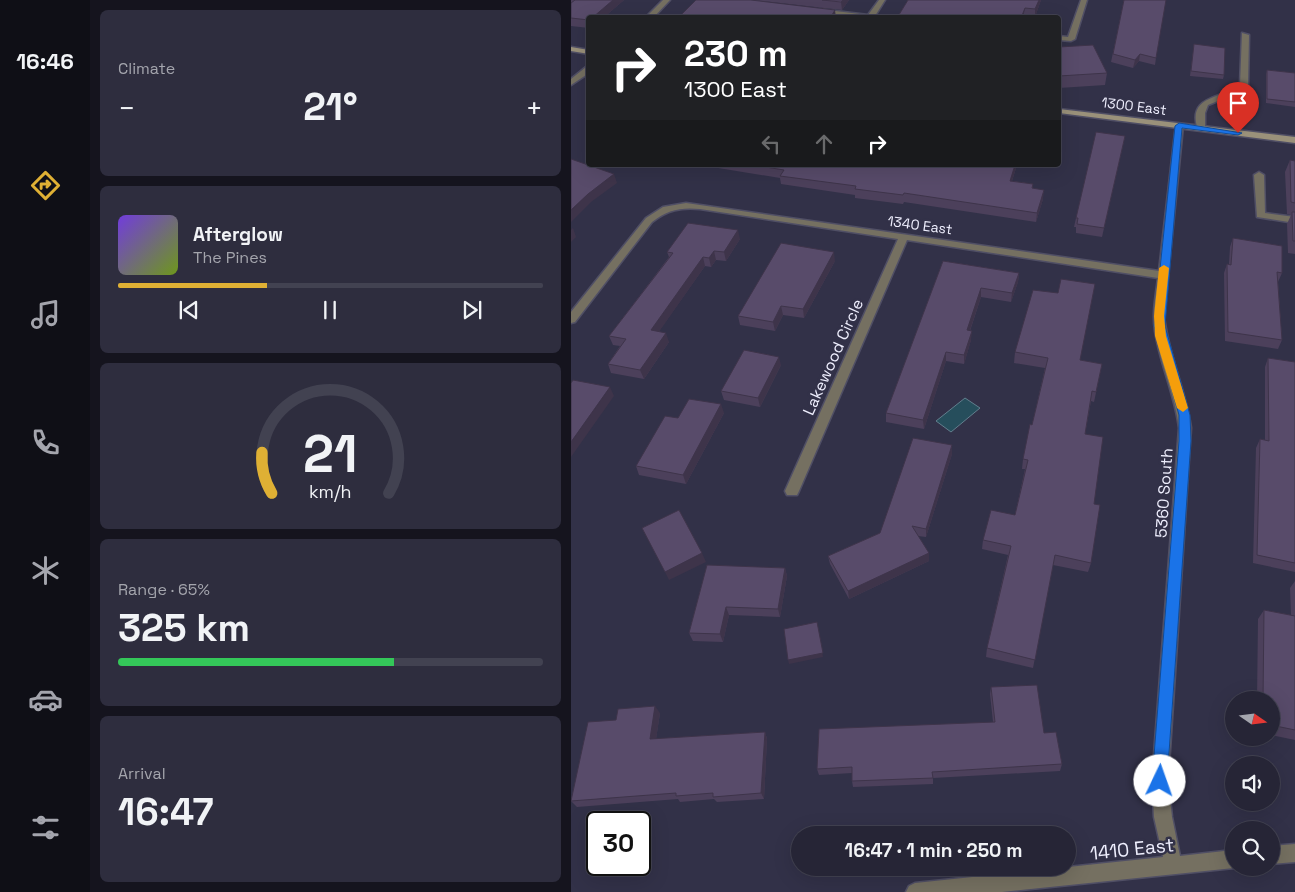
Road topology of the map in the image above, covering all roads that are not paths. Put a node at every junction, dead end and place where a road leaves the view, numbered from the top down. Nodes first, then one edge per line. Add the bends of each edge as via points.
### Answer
1 (667, 0) edge
2 (882, 0) edge
3 (1084, 0) edge
4 (813, 10) edge
5 (652, 15) edge
6 (854, 15) edge
7 (872, 15) edge
8 (1245, 35) dead end
9 (1061, 38) edge
10 (571, 49) edge
11 (586, 52) edge
12 (586, 72) edge
13 (571, 83) edge
14 (1061, 110) edge
15 (1179, 126) junction
16 (1201, 128) junction
17 (1295, 140) edge
18 (1259, 175) dead end
19 (1295, 220) edge
20 (904, 236) junction
21 (1163, 275) junction
22 (571, 318) edge
23 (792, 491) dead end
24 (1295, 853) edge
25 (1280, 854) edge
26 (1225, 860) edge
27 (1174, 866) junction
28 (915, 892) edge

1 - 5 street
2 - 7 street
3 - 9 street via 1071,39
4 - 6 street
8 - 16 street via 1244,86 1239,91 1209,100 1202,108
10 - 11 main road
12 - 13 street
14 - 15 main road, 1300 East
15 - 16 main road, 1300 East
15 - 21 street, 5360 South
16 - 17 main road, 1300 East
18 - 19 street via 1260,215
20 - 21 street, 1340 East
20 - 22 street, 1340 East via 700,206 673,206 649,220
20 - 23 street, Lakewood Circle
21 - 27 street, 5360 South via 1159,316 1161,336 1185,428 1160,781 1163,817
24 - 25 street
26 - 27 street, 1410 East
27 - 28 street, 1410 East

